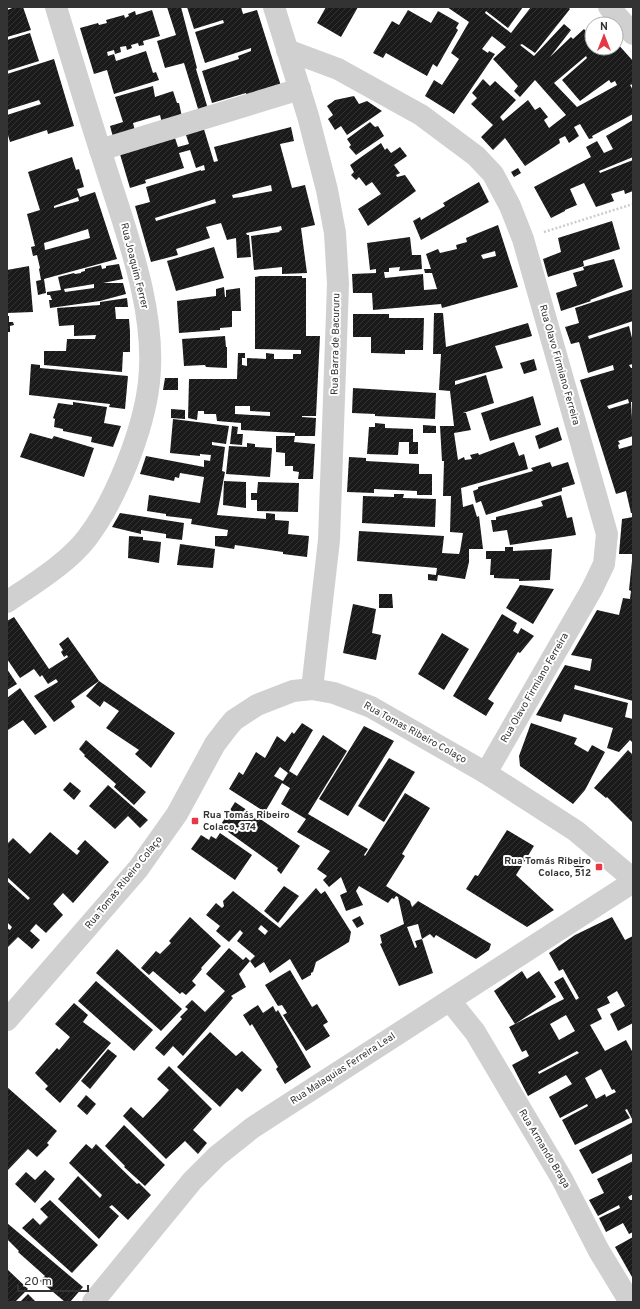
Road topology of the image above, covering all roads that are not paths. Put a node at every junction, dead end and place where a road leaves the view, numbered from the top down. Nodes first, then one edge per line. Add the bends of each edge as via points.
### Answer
1 (56, 7) edge
2 (274, 7) edge
3 (609, 7) edge
4 (633, 34) edge
5 (287, 50) junction
6 (300, 89) junction
7 (100, 150) junction
8 (7, 602) edge
9 (312, 689) junction
10 (486, 773) junction
11 (633, 880) edge
12 (450, 1001) junction
13 (7, 1020) edge
14 (92, 1302) edge
15 (630, 1302) edge

1 - 7 street, Rua Joaquim Ferrer
2 - 5 street, Rua Barra de Bacururu
3 - 4 street
5 - 6 street, Rua Barra de Bacururu
5 - 10 street, Rua Olavo Firmiano Ferreira via 338,69 421,116 465,147 493,174 510,206 523,239 607,534 604,564 592,589
6 - 7 street
6 - 9 street, Rua Barra de Bacururu via 329,197 335,233 338,284 329,540
7 - 8 street, Rua Joaquim Ferrer via 121,214 141,290 148,333 149,381 143,417 108,503 86,538 53,570
9 - 10 street, Rua Tomas Ribeiro Colaço via 334,692 370,707
9 - 13 street, Rua Tomas Ribeiro Colaço via 293,691 257,705 234,720 215,744 178,814 138,868
10 - 11 street, Rua Tomas Ribeiro Colaço via 576,831
11 - 12 street, Rua Malaquias Ferreira Leal
12 - 14 street, Rua Malaquias Ferreira Leal via 252,1128 217,1156 192,1181
12 - 15 street, Rua Armando Braga via 475,1032 562,1179 599,1251

